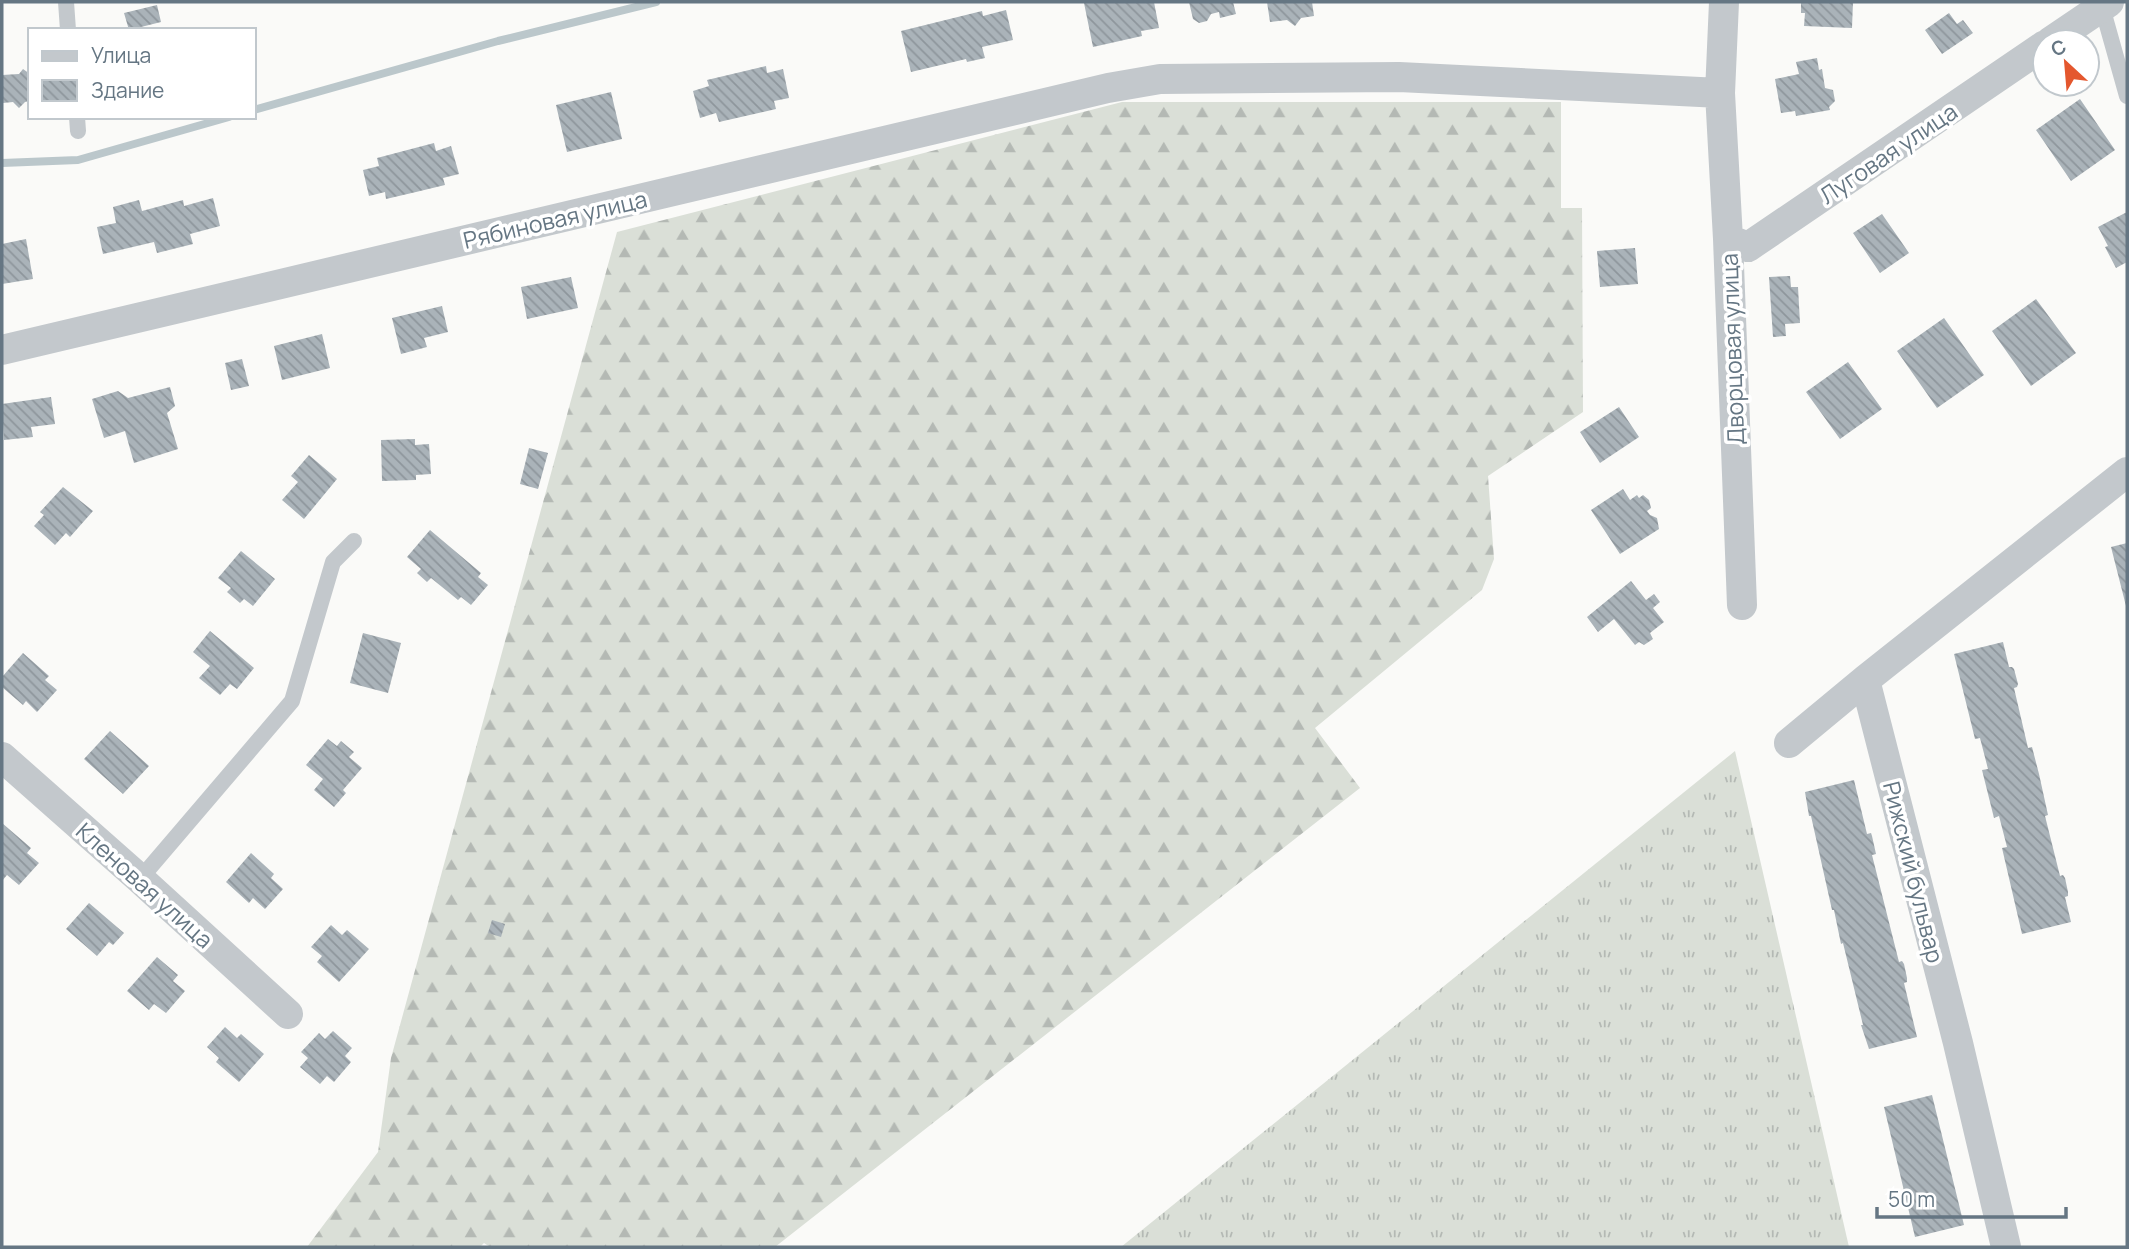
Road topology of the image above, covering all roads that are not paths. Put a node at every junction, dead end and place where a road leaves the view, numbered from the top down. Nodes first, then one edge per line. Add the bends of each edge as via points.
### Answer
1 (66, 2) edge
2 (1724, 2) edge
3 (2104, 3) edge
4 (68, 28) edge
5 (2069, 28) edge
6 (2031, 55) edge
7 (1720, 93) junction
8 (2127, 96) edge
9 (1728, 239) junction
10 (2, 350) edge
11 (2127, 471) edge
12 (354, 541) dead end
13 (1742, 605) dead end
14 (1864, 680) junction
15 (1789, 743) dead end
16 (2, 757) edge
17 (140, 879) junction
18 (288, 1014) dead end
19 (2007, 1247) edge

1 - 4 lane
2 - 7 street, Дворцовая улица
3 - 5 street
3 - 8 lane
6 - 9 street, Луговая улица via 1748,247
7 - 9 street, Дворцовая улица
7 - 10 street, Рябиновая улица via 1399,77 1160,79
9 - 13 street, Дворцовая улица
11 - 14 street
12 - 17 lane via 334,562 292,701
14 - 15 street
14 - 19 street, Рижский бульвар
16 - 17 street, Кленовая улица
17 - 18 street, Кленовая улица

